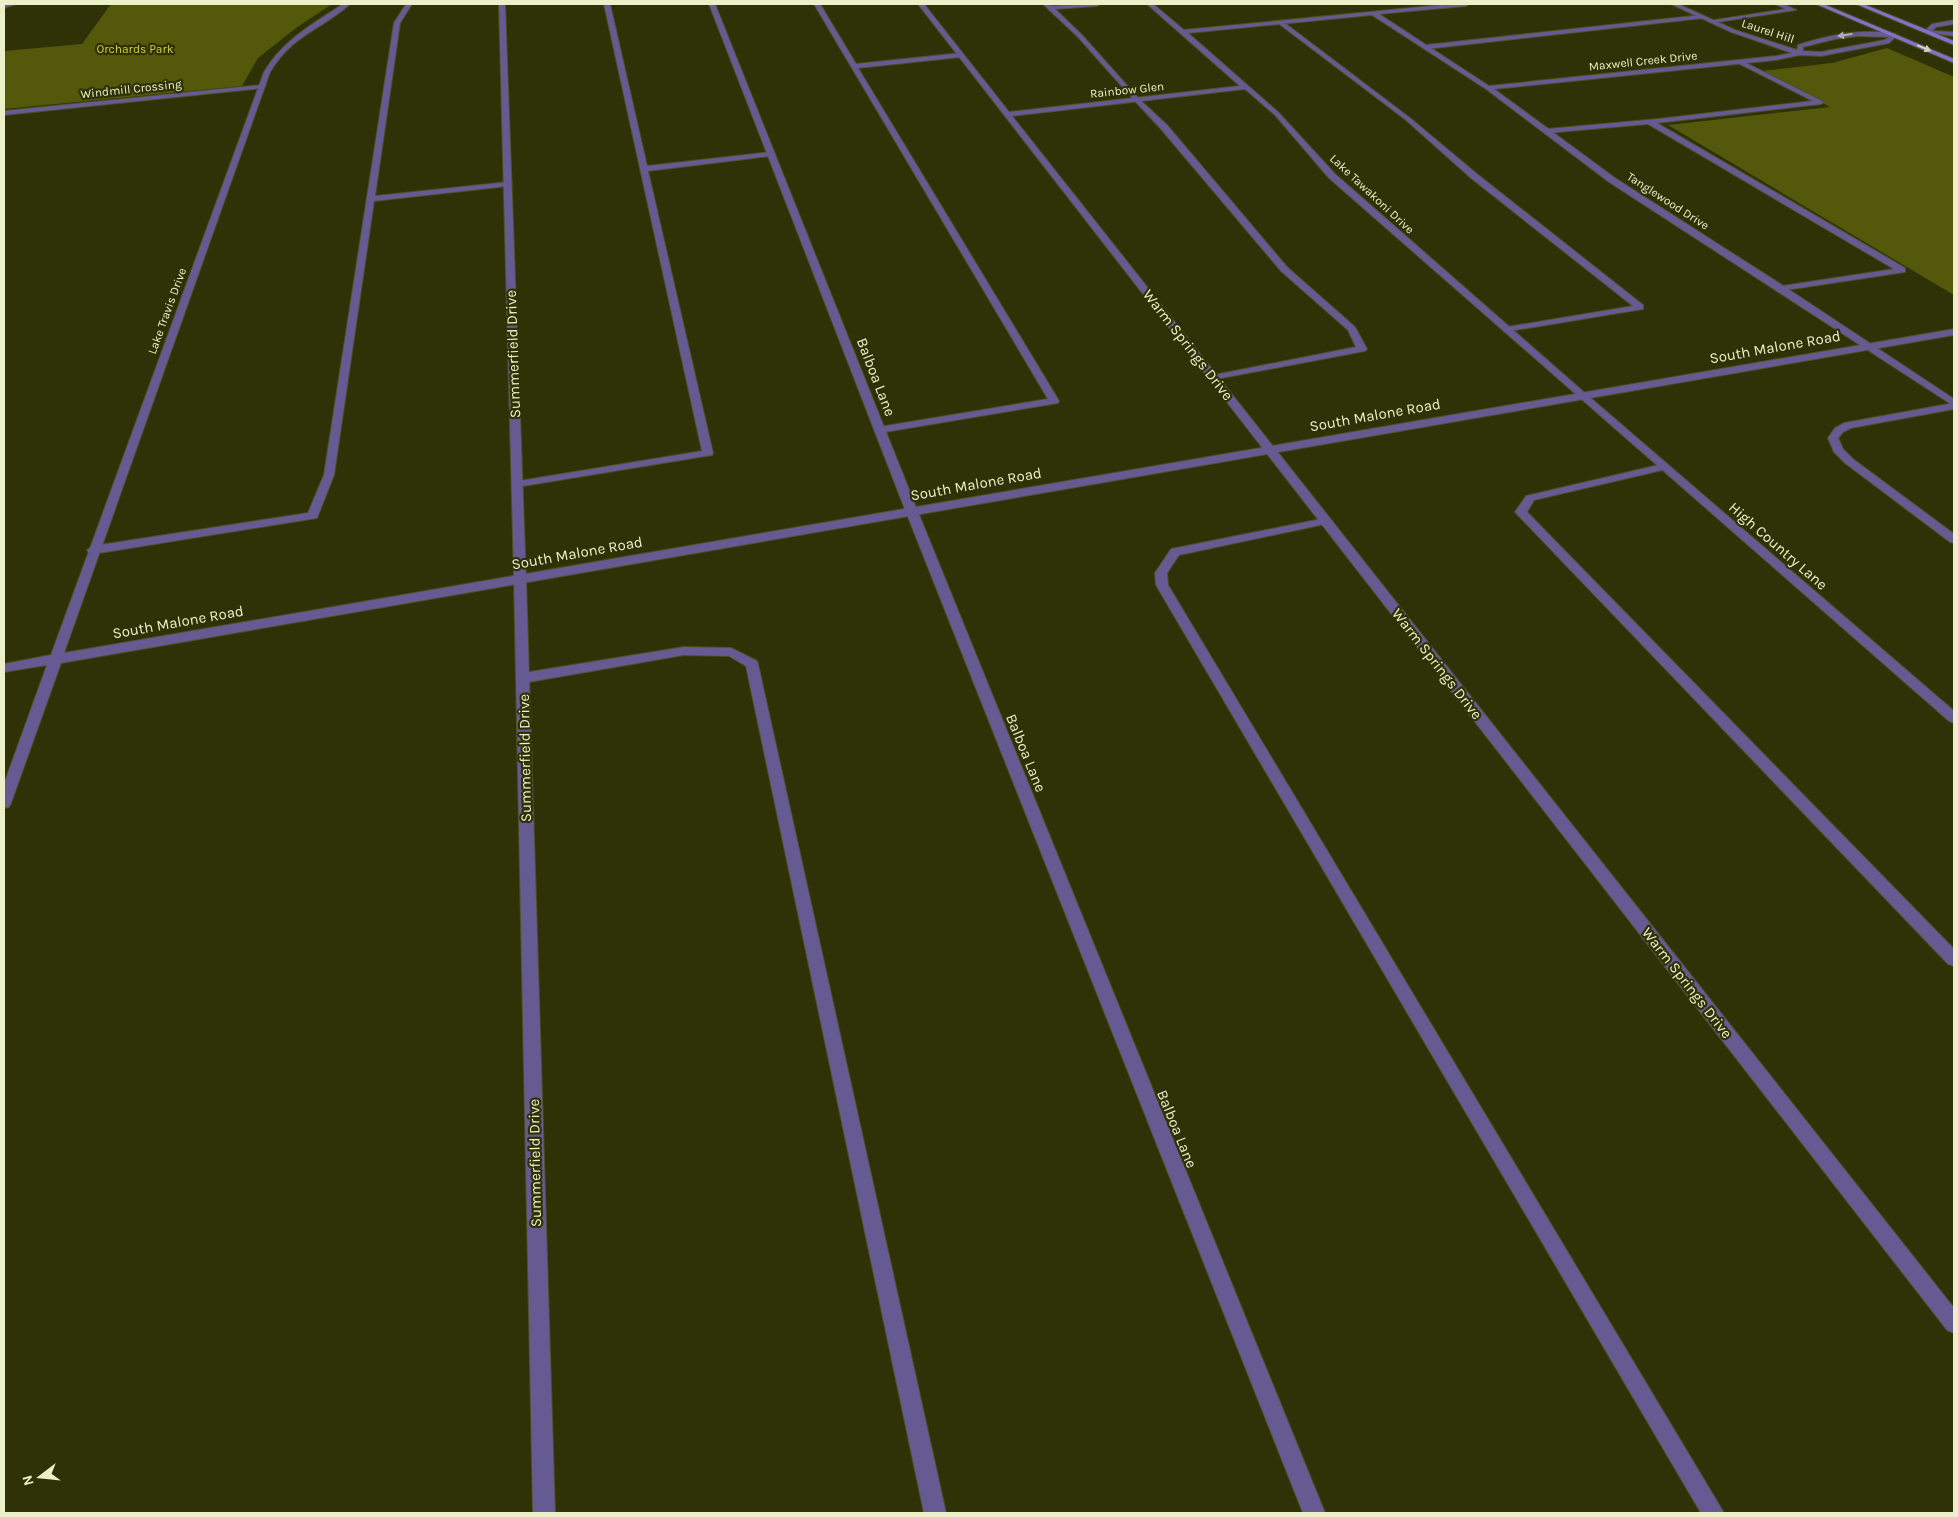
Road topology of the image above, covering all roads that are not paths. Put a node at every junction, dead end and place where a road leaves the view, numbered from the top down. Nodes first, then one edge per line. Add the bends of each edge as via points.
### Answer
1 (13, 4) edge
2 (348, 4) edge
3 (409, 4) edge
4 (502, 4) edge
5 (606, 4) edge
6 (712, 4) edge
7 (817, 4) edge
8 (921, 4) edge
9 (1097, 4) edge
10 (1150, 4) edge
11 (1466, 4) edge
12 (1674, 4) edge
13 (1778, 4) edge
14 (1819, 4) edge
15 (1859, 4) edge
16 (4, 6) edge
17 (1048, 6) edge
18 (1373, 13) junction
19 (1702, 17) junction
20 (1711, 21) junction
21 (1280, 22) junction
22 (1954, 22) edge
23 (1183, 32) junction
24 (1926, 32) junction
25 (1954, 34) edge
26 (1894, 35) junction
27 (1954, 43) edge
28 (1426, 47) junction
29 (1800, 53) junction
30 (961, 55) junction
31 (1954, 61) edge
32 (1740, 62) junction
33 (854, 66) junction
34 (261, 87) junction
35 (1248, 87) junction
36 (1488, 88) junction
37 (1137, 100) junction
38 (7, 113) edge
39 (1007, 114) junction
40 (1660, 121) junction
41 (4, 122) edge
42 (1547, 131) junction
43 (771, 154) junction
44 (644, 169) junction
45 (508, 184) junction
46 (371, 199) junction
47 (1782, 289) junction
48 (1507, 330) junction
49 (1954, 332) edge
50 (1868, 347) junction
51 (1214, 378) junction
52 (1582, 396) junction
53 (1954, 405) edge
54 (880, 430) junction
55 (1270, 450) junction
56 (1663, 466) junction
57 (517, 484) junction
58 (912, 512) junction
59 (1326, 521) junction
60 (1954, 539) edge
61 (93, 550) junction
62 (520, 579) junction
63 (54, 659) junction
64 (4, 668) edge
65 (523, 678) junction
66 (1954, 718) edge
67 (4, 803) edge
68 (1954, 959) edge
69 (1954, 1324) edge
70 (544, 1513) edge
71 (935, 1513) edge
72 (1314, 1513) edge
73 (1713, 1513) edge

1 - 16 street
2 - 34 street, Lake Travis Drive via 288,44 273,60
3 - 46 street via 397,23
4 - 45 street, Summerfield Drive
5 - 44 street
6 - 43 street, Balboa Lane
7 - 33 street
8 - 30 street, Warm Springs Drive
9 - 17 street
10 - 23 street, Lake Tawakoni Drive
11 - 18 street
12 - 19 street, Laurel Hill
13 - 20 street via 1793,10
14 - 26 main road
15 - 24 main road
17 - 37 street via 1080,36
18 - 21 street
18 - 28 street, Tanglewood Drive
19 - 20 street, Laurel Hill
19 - 28 street
20 - 29 street, Laurel Hill
21 - 23 street
21 - 48 street via 1408,119 1474,176 1640,307
22 - 24 street via 1934,25
23 - 35 street, Lake Tawakoni Drive
24 - 25 street
24 - 26 main road
24 - 27 main road
26 - 29 street, Maxwell Creek Drive via 1887,42 1821,54
26 -> 29 street, Maxwell Creek Drive via 1863,33 1840,36 1800,46
26 -> 31 main road
28 - 36 street, Tanglewood Drive
29 - 32 street, Maxwell Creek Drive
30 - 33 street
30 - 39 street, Warm Springs Drive
32 - 36 street, Maxwell Creek Drive
32 - 40 street via 1820,102
33 - 54 street via 1054,401
34 - 38 street, Windmill Crossing
34 - 61 street, Lake Travis Drive
35 - 37 street, Rainbow Glen
35 - 48 street, Lake Tawakoni Drive via 1277,114 1332,176
36 - 42 street, Tanglewood Drive
37 - 39 street, Rainbow Glen
37 - 51 street via 1164,127 1284,269 1352,329 1362,349
38 - 41 street
39 - 51 street, Warm Springs Drive
40 - 42 street
40 - 47 street via 1650,122 1902,270
42 - 47 street, Tanglewood Drive via 1612,180
43 - 44 street
43 - 54 street, Balboa Lane
44 - 57 street via 708,453
45 - 46 street
45 - 57 street, Summerfield Drive
46 - 61 street via 329,475 313,516
47 - 50 street, Tanglewood Drive
48 - 52 street, Lake Tawakoni Drive
49 - 50 street, South Malone Road
50 - 52 street, South Malone Road
50 - 53 street, Tanglewood Drive
51 - 55 street, Warm Springs Drive
52 - 55 street, South Malone Road
52 - 56 street, High Country Lane
53 - 60 street via 1848,425 1833,438 1838,450 1849,461
54 - 58 street, Balboa Lane
55 - 58 street, South Malone Road
55 - 59 street, Warm Springs Drive
56 - 66 street, High Country Lane
56 - 68 street via 1530,498 1520,512
57 - 62 street, Summerfield Drive
58 - 62 street, South Malone Road
58 - 72 street, Balboa Lane
59 - 69 street, Warm Springs Drive
59 - 73 street via 1175,552 1161,573 1162,585
61 - 63 street, Lake Travis Drive
62 - 63 street, South Malone Road
62 - 65 street, Summerfield Drive
63 - 64 street, South Malone Road
63 - 67 street, Lake Travis Drive
65 - 70 street, Summerfield Drive
65 - 71 street via 684,652 731,652 752,664

